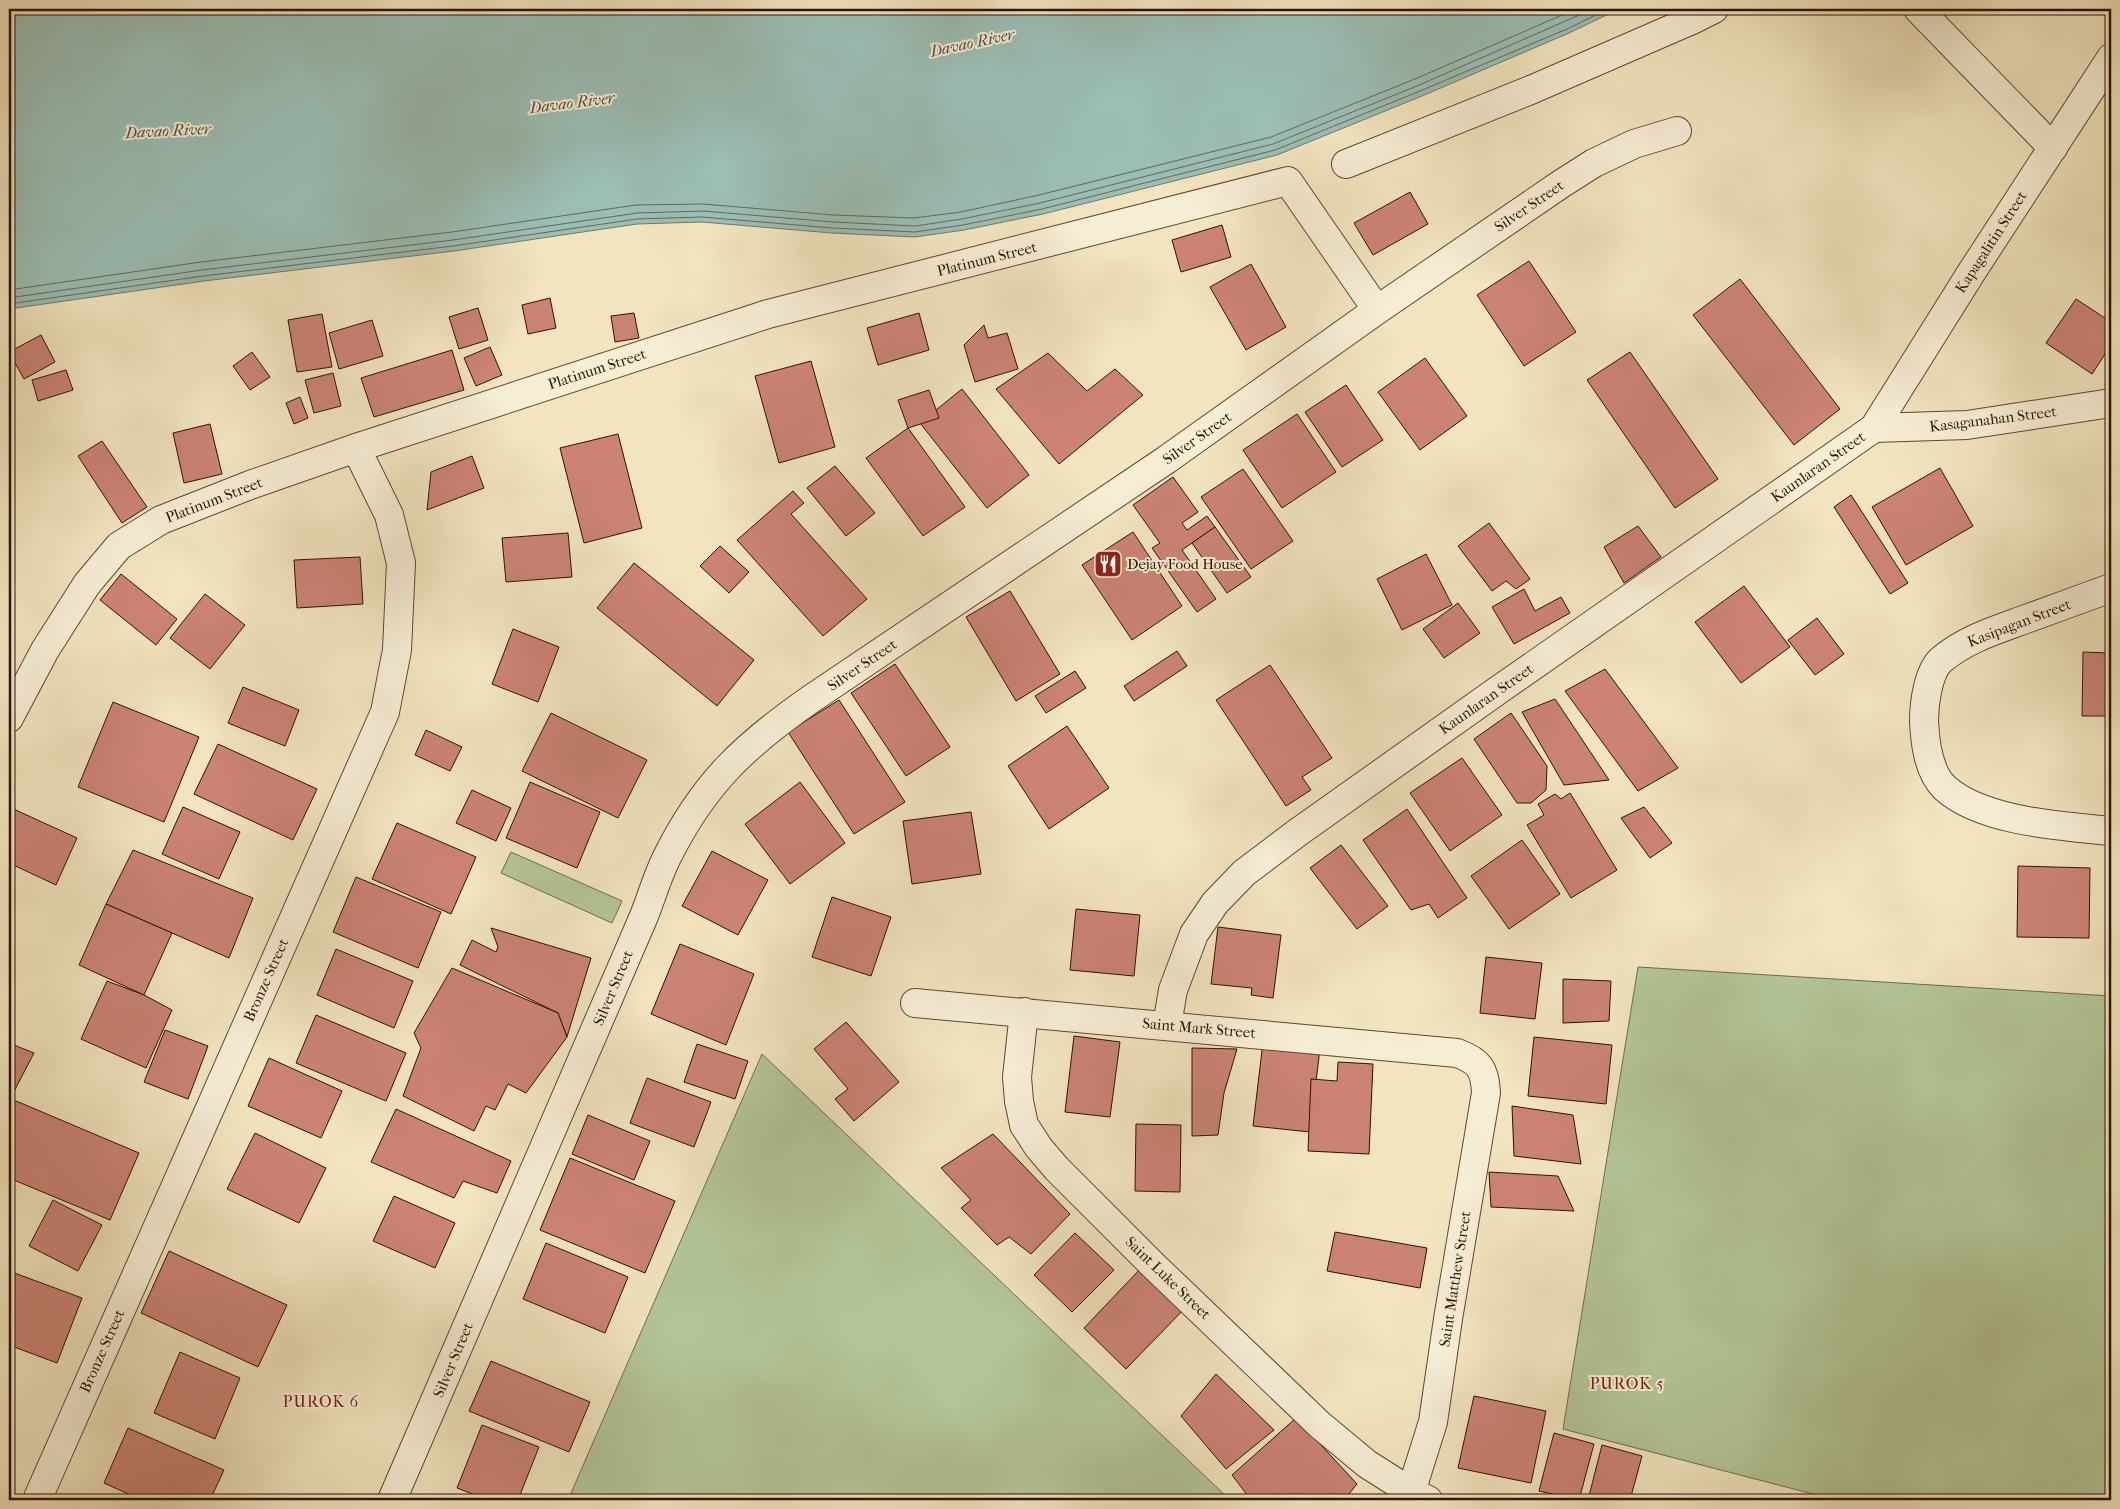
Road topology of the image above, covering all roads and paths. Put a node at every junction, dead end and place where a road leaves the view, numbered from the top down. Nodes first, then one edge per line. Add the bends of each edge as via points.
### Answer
1 (1714, 9) edge
2 (1918, 9) edge
3 (2111, 58) edge
4 (1677, 131) dead end
5 (2052, 148) junction
6 (1346, 164) dead end
7 (1377, 310) junction
8 (2111, 403) edge
9 (1874, 428) junction
10 (356, 448) junction
11 (2111, 588) edge
12 (9, 718) edge
13 (2111, 831) edge
14 (915, 1003) dead end
15 (1024, 1012) junction
16 (1167, 1025) junction
17 (1479, 1065) joint
18 (1416, 1498) edge
19 (36, 1500) edge
20 (392, 1500) edge

1 - 6 street via 1533,89
2 - 5 street
3 - 5 street, Kapagalitin Street
4 - 7 street, Silver Street via 1634,144 1594,163
5 - 9 street, Kapagalitin Street
7 - 10 street, Platinum Street via 1288,181 768,314
7 - 20 street, Silver Street via 1166,460 772,726 737,756 709,787 685,822 667,857
8 - 9 street, Kasaganahan Street via 1967,425
9 - 16 street, Kaunlaran Street via 1244,873 1215,903 1194,934 1172,990
10 - 12 street, Platinum Street via 250,484 162,520 120,546 87,584 45,650
10 - 19 street, Bronze Street via 389,515 401,563 397,650 385,712
11 - 13 street, Kasipagan Street via 1963,644 1939,662 1928,685 1924,710 1930,763 1944,787 1971,804 2007,816 2052,826
14 - 15 street, Saint Mark Street
15 - 16 street, Saint Mark Street
15 - 18 street, Saint Luke Street via 1017,1077 1019,1101 1024,1124 1039,1148 1156,1267 1320,1425 1367,1464
16 - 17 street, Saint Mark Street via 1457,1052
17 - 18 street, Saint Matthew Street via 1486,1078 1486,1093 1433,1422

